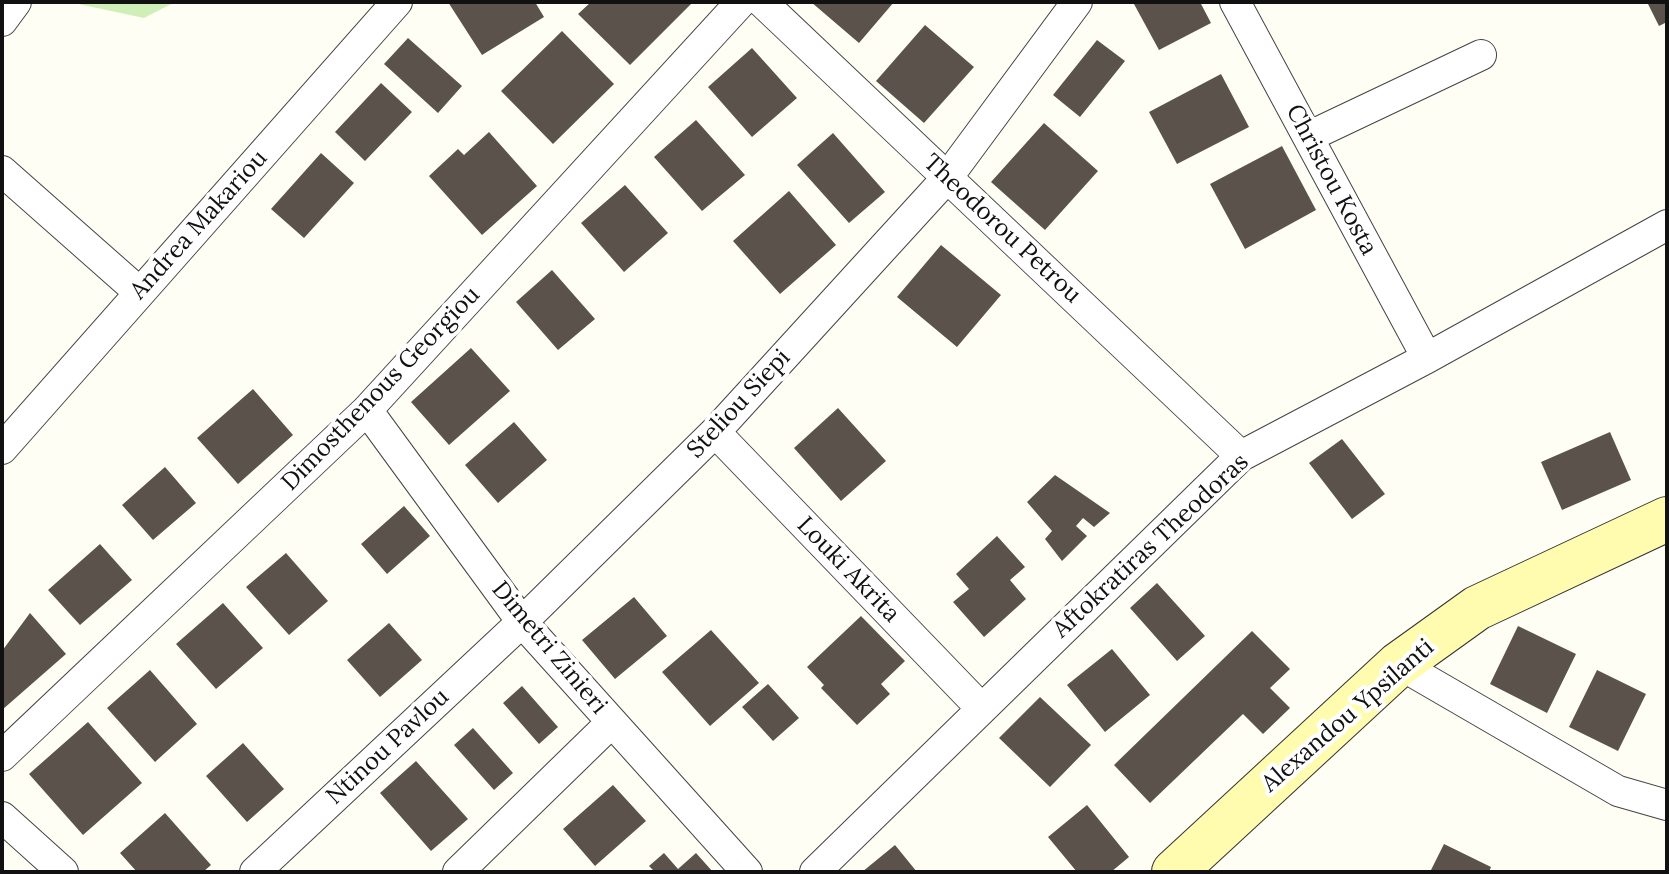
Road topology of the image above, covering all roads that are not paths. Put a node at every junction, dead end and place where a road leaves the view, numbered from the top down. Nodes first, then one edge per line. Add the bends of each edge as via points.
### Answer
1 (16, 2) edge
2 (397, 2) edge
3 (741, 2) edge
4 (762, 2) edge
5 (1077, 2) edge
6 (1235, 2) edge
7 (2, 21) edge
8 (1481, 55) dead end
9 (1308, 137) junction
10 (2, 171) edge
11 (947, 178) junction
12 (1667, 225) edge
13 (139, 292) junction
14 (1427, 358) junction
15 (367, 410) junction
16 (715, 432) junction
17 (2, 449) edge
18 (1241, 456) junction
19 (1667, 519) edge
20 (522, 622) junction
21 (1399, 664) junction
22 (982, 709) junction
23 (612, 722) junction
24 (2, 756) edge
25 (1667, 805) edge
26 (2, 817) edge
27 (63, 872) edge
28 (255, 872) edge
29 (458, 872) edge
30 (747, 872) edge
31 (815, 872) edge
32 (1174, 872) edge

1 - 7 street
2 - 13 street, Andrea Makariou
3 - 15 street, Dimosthenous Georgiou
4 - 11 street, Theodorou Petrou
5 - 11 street, Steliou Siepi
6 - 9 street, Christou Kosta
8 - 9 street
9 - 14 street, Christou Kosta
10 - 13 street
11 - 16 street, Steliou Siepi
11 - 18 street, Theodorou Petrou
12 - 14 street, Aftokratiras Theodoras
13 - 17 street, Andrea Makariou
14 - 18 street, Aftokratiras Theodoras
15 - 20 street, Dimetri Zinieri
15 - 24 street, Dimosthenous Georgiou
16 - 20 street, Steliou Siepi
16 - 22 street, Louki Akrita
18 - 22 street, Aftokratiras Theodoras
19 - 21 main road, Alexandou Ypsilanti via 1477,608
20 - 23 street, Dimetri Zinieri
20 - 28 street, Ntinou Pavlou
21 - 25 street via 1618,791
21 - 32 main road, Alexandou Ypsilanti
22 - 31 street, Aftokratiras Theodoras
23 - 29 street
23 - 30 street, Dimetri Zinieri
26 - 27 street

